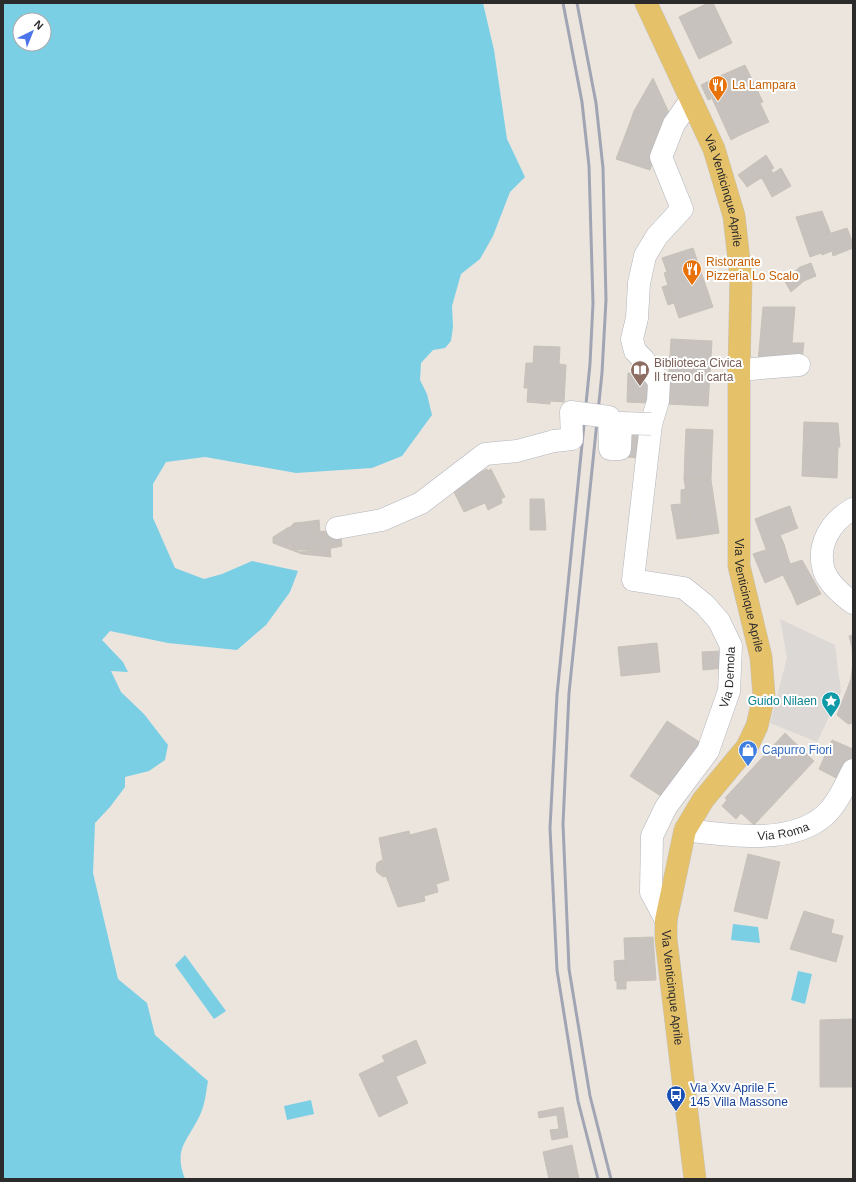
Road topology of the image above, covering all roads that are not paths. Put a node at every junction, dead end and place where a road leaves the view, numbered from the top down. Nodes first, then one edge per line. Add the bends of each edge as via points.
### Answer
1 (646, 3) edge
2 (691, 100) junction
3 (799, 366) dead end
4 (739, 370) junction
5 (651, 424) junction
6 (853, 509) edge
7 (337, 528) dead end
8 (853, 603) edge
9 (853, 770) edge
10 (685, 830) junction
11 (666, 920) junction
12 (695, 1179) edge

1 - 2 main road, Via Venticinque Aprile
2 - 4 main road, Via Venticinque Aprile via 714,149 734,216 741,278
2 - 5 street via 674,124 661,157 682,209 657,236 645,256 632,339 635,351 659,382 658,401
3 - 4 street
4 - 10 main road, Via Venticinque Aprile via 739,566 761,657 764,696 757,726 747,747 703,800
5 - 7 street, bridge via 621,423 620,449 610,449 609,417 571,412 572,439 517,451 485,454 421,503 382,520
5 - 11 street, Via Demola via 633,580 684,588 705,605 719,621 731,646 729,691 708,751 666,807 652,836 651,892
6 - 8 street via 843,514 827,534 822,559 824,572 841,594
9 - 10 street, Via Roma via 826,815 809,826 780,834 732,835
10 - 11 main road, Via Venticinque Aprile
11 - 12 main road, Via Venticinque Aprile via 666,939

